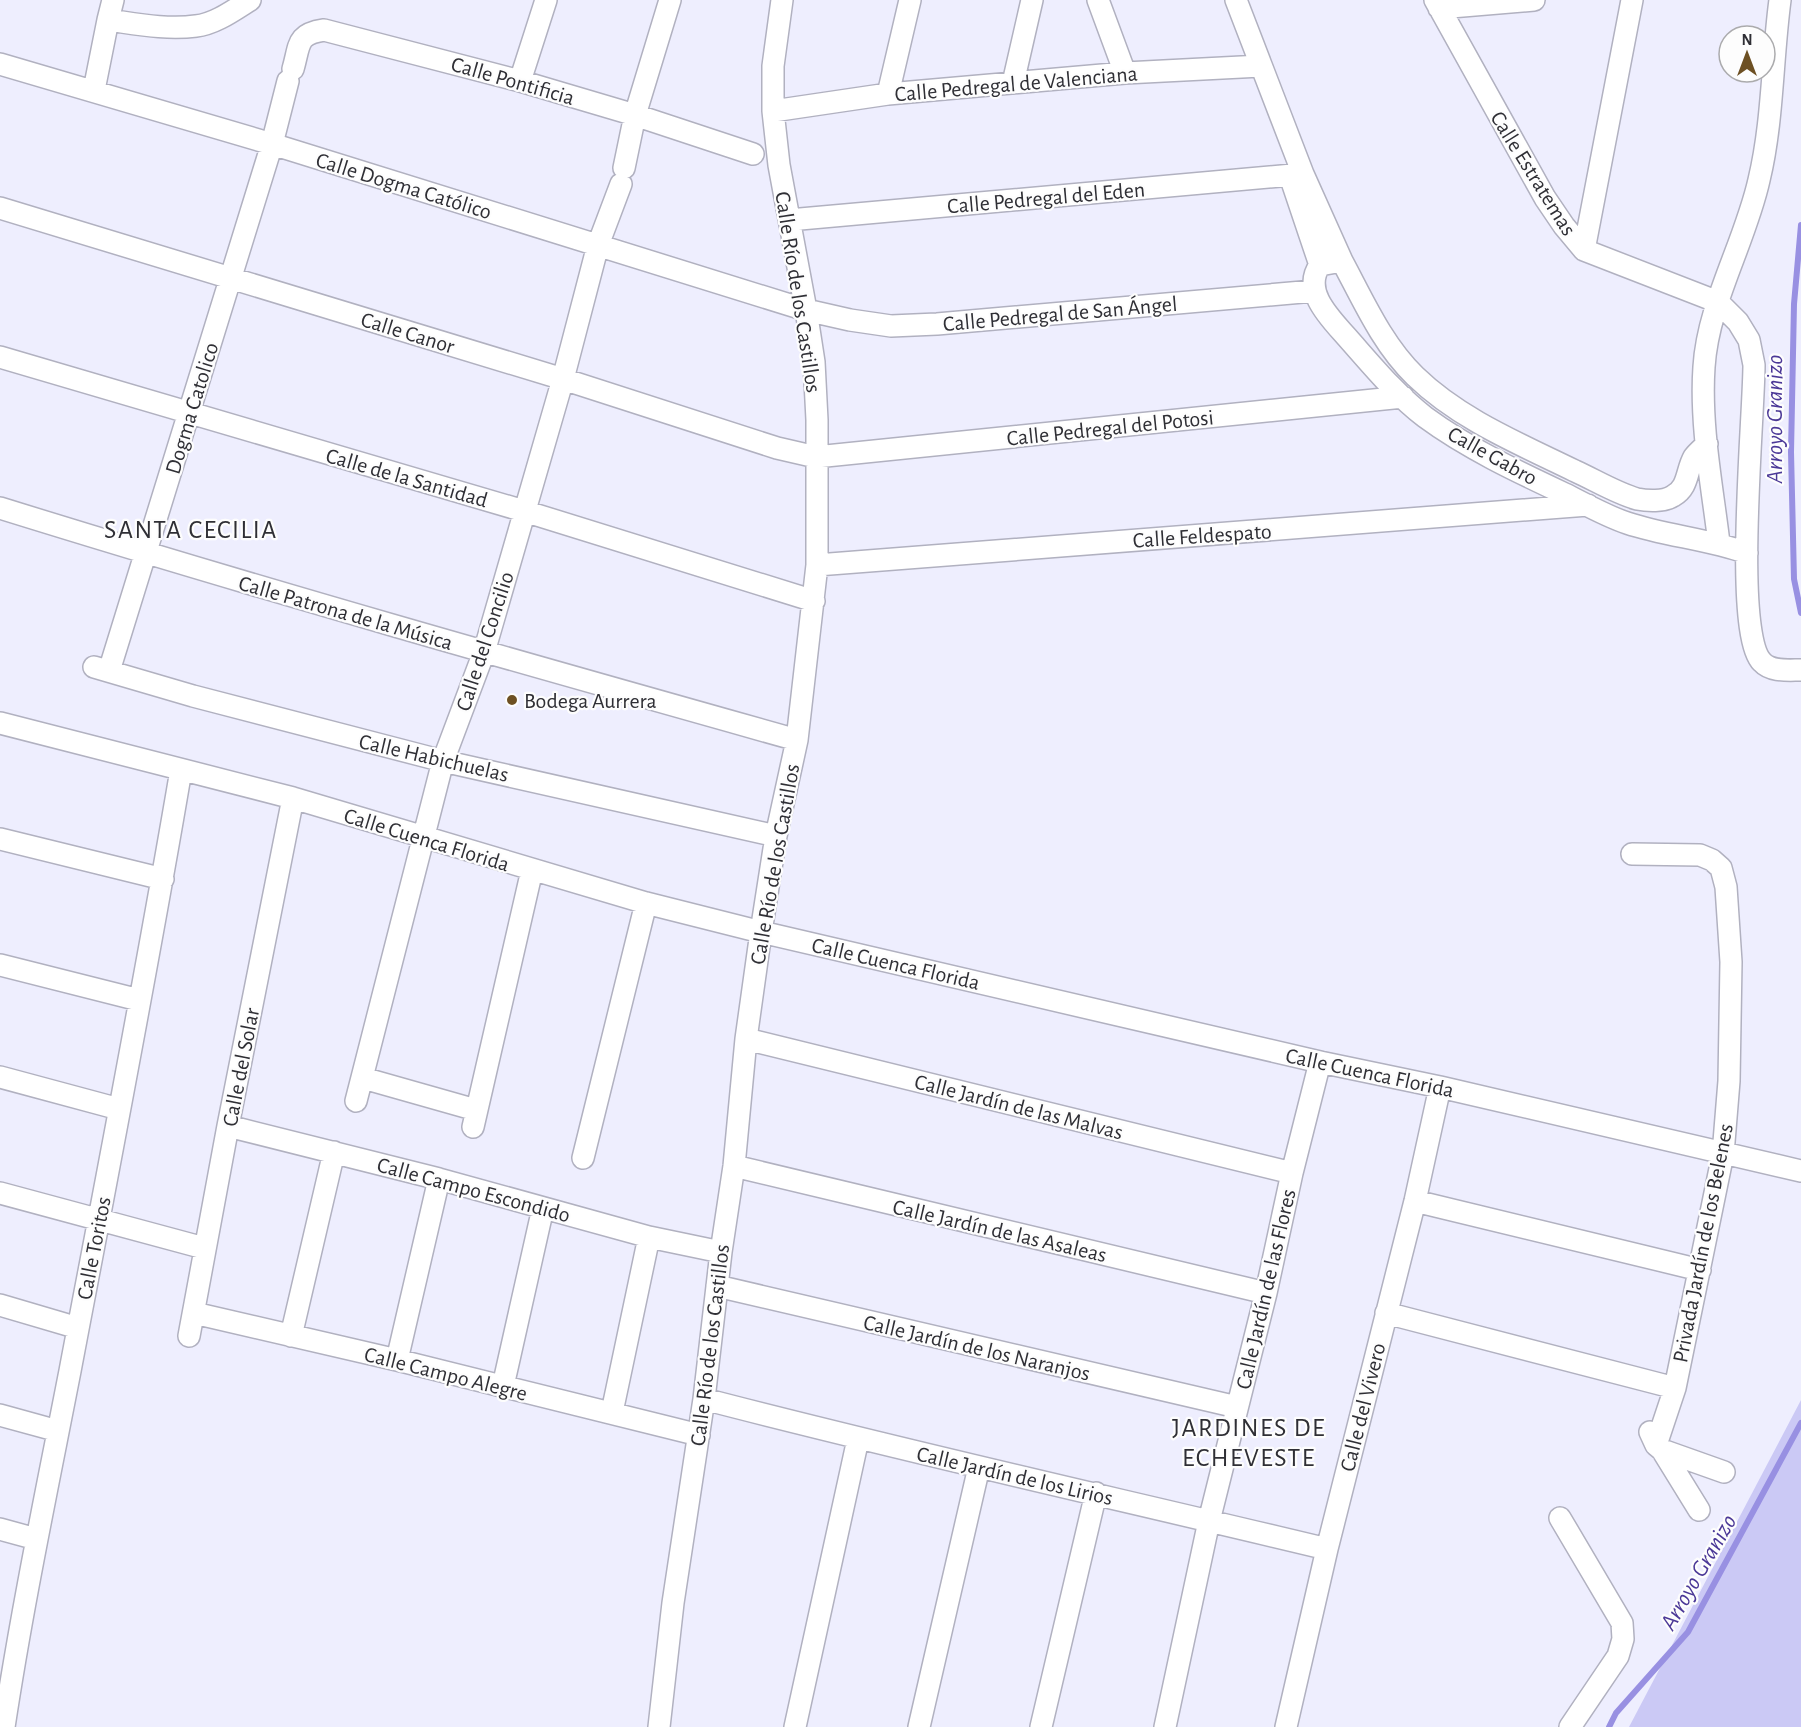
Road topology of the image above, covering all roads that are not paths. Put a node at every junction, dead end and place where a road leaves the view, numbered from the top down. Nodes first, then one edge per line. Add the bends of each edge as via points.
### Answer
1 (250, 0) edge
2 (546, 0) edge
3 (670, 0) edge
4 (782, 0) edge
5 (910, 0) edge
6 (1032, 0) edge
7 (1098, 0) edge
8 (1236, 0) edge
9 (1534, 0) edge
10 (1632, 0) edge
11 (1780, 0) edge
12 (1437, 4) edge
13 (223, 7) edge
14 (111, 10) edge
15 (0, 64) edge
16 (1261, 66) junction
17 (1125, 73) junction
18 (520, 81) junction
19 (1013, 83) junction
20 (94, 90) junction
21 (888, 94) junction
22 (773, 111) junction
23 (635, 115) junction
24 (272, 144) junction
25 (753, 154) dead end
26 (1297, 175) junction
27 (0, 208) edge
28 (789, 219) junction
29 (598, 245) junction
30 (1584, 250) junction
31 (1342, 261) junction
32 (1320, 265) junction
33 (231, 279) junction
34 (1314, 291) junction
35 (1718, 302) junction
36 (806, 310) junction
37 (0, 357) edge
38 (563, 379) junction
39 (1403, 397) junction
40 (189, 413) junction
41 (1707, 444) junction
42 (816, 457) junction
43 (1588, 505) junction
44 (0, 508) edge
45 (524, 511) junction
46 (1719, 543) junction
47 (146, 553) junction
48 (1747, 553) junction
49 (817, 565) junction
50 (813, 601) junction
51 (484, 652) junction
52 (102, 669) joint
53 (1801, 670) edge
54 (0, 723) edge
55 (797, 740) junction
56 (443, 761) junction
57 (181, 770) junction
58 (293, 798) junction
59 (776, 836) junction
60 (422, 838) junction
61 (0, 839) edge
62 (1632, 854) dead end
63 (532, 870) junction
64 (163, 879) junction
65 (646, 903) junction
66 (760, 932) junction
67 (0, 965) edge
68 (139, 1000) junction
69 (746, 1039) junction
70 (1320, 1062) junction
71 (0, 1077) edge
72 (363, 1078) junction
73 (1440, 1087) junction
74 (356, 1101) dead end
75 (119, 1109) junction
76 (228, 1126) junction
77 (334, 1152) junction
78 (1723, 1154) junction
79 (583, 1158) dead end
80 (734, 1166) junction
81 (1792, 1169) edge
82 (1292, 1173) junction
83 (439, 1179) junction
84 (1801, 1185) edge
85 (0, 1193) edge
86 (1414, 1201) junction
87 (543, 1208) junction
88 (98, 1221) junction
89 (649, 1237) junction
90 (204, 1248) junction
91 (721, 1252) junction
92 (1700, 1270) junction
93 (717, 1286) junction
94 (1266, 1293) junction
95 (0, 1305) edge
96 (194, 1313) junction
97 (1386, 1313) junction
98 (78, 1328) junction
99 (189, 1336) dead end
100 (291, 1336) junction
101 (397, 1360) junction
102 (503, 1386) junction
103 (1670, 1387) junction
104 (704, 1400) junction
105 (1237, 1407) junction
106 (612, 1412) junction
107 (0, 1415) edge
108 (58, 1431) junction
109 (699, 1434) junction
110 (858, 1439) junction
111 (1659, 1448) junction
112 (979, 1467) junction
113 (1724, 1472) dead end
114 (1095, 1493) junction
115 (1700, 1510) dead end
116 (1560, 1518) dead end
117 (1209, 1521) junction
118 (0, 1529) edge
119 (36, 1539) junction
120 (1327, 1549) junction
121 (9, 1644) edge
122 (8, 1725) edge
123 (659, 1727) edge
124 (795, 1727) edge
125 (919, 1727) edge
126 (1041, 1727) edge
127 (1165, 1727) edge
128 (1286, 1727) edge
129 (1569, 1727) edge

1 - 13 street
2 - 18 street
3 - 23 street, Calle del Concilio
4 - 22 street, Calle Río de los Castillos via 773,66
5 - 21 street
6 - 19 street
7 - 17 street
8 - 16 street, Calle Gabro
9 - 12 street
10 - 30 street
11 - 35 street via 1766,147 1744,234
12 - 30 street, Calle Estratemas via 1545,198
13 - 14 street via 198,26 166,27
14 - 20 street
15 - 20 street, Calle Dogma Católico
16 - 17 street, Calle Pedregal de Valenciana
16 - 26 street, Calle Gabro
17 - 19 street, Calle Pedregal de Valenciana
18 - 23 street, Calle Pontificia
18 - 24 street, Calle Pontificia via 324,30 310,32 302,39
19 - 21 street, Calle Pedregal de Valenciana
20 - 24 street, Calle Dogma Católico
21 - 22 street, Calle Pedregal de Valenciana
22 - 28 street, Calle Río de los Castillos
23 - 25 street, Calle Pontificia
23 - 29 street, Calle del Concilio via 622,176
24 - 29 street, Calle Dogma Católico
24 - 33 street, Dogma Catolico
26 - 28 street, Calle Pedregal del Eden
26 - 31 street, Calle Gabro
26 - 32 street, Calle Gabro
27 - 33 street, Calle Canor
28 - 36 street, Calle Río de los Castillos
29 - 36 street, Calle Dogma Católico
29 - 38 street, Calle del Concilio
30 - 35 street, Calle Estratemas
31 - 32 street
31 - 41 street, Calle Gabro via 1377,328 1414,376 1446,402 1514,442 1618,491 1638,499 1658,500 1681,490 1695,457
32 - 34 street via 1313,280
33 - 38 street, Calle Canor
33 - 40 street, Dogma Catolico
34 - 36 street, Calle Pedregal de San Ángel via 926,325 891,326
34 - 39 street, Calle Gabro via 1339,328
35 - 41 street via 1707,336 1704,368
35 - 48 street via 1749,340 1754,365
36 - 42 street, Calle Río de los Castillos via 814,362
37 - 40 street, Calle de la Santidad
38 - 42 street, Calle Canor
38 - 45 street, Calle del Concilio
39 - 42 street, Calle Pedregal del Potosi
39 - 43 street, Calle Gabro via 1425,417 1459,438
40 - 45 street, Calle de la Santidad
40 - 47 street, Dogma Catolico
41 - 46 street
42 - 49 street, Calle Río de los Castillos
43 - 46 street, Calle Gabro via 1626,523
43 - 49 street, Calle Feldespato
44 - 47 street, Calle Patrona de la Música
45 - 50 street, Calle de la Santidad
45 - 51 street, Calle del Concilio
46 - 48 street, Calle Gabro
47 - 51 street, Calle Patrona de la Música
47 - 52 street, Dogma Catolico
48 - 53 street via 1753,646 1764,664
49 - 50 street, Calle Río de los Castillos
50 - 55 street, Calle Río de los Castillos
51 - 55 street, Calle Patrona de la Música
51 - 56 street, Calle del Concilio
52 - 56 street, Calle Habichuelas
54 - 57 street, Calle Cuenca Florida
55 - 59 street, Calle Río de los Castillos
56 - 59 street, Calle Habichuelas
56 - 60 street, Calle del Concilio
57 - 58 street, Calle Cuenca Florida
57 - 64 street, Calle Toritos
58 - 60 street, Calle Cuenca Florida
58 - 76 street, Calle del Solar
59 - 66 street, Calle Río de los Castillos
60 - 63 street, Calle Cuenca Florida
60 - 72 street, Calle del Concilio
61 - 64 street
62 - 78 street, Privada Jardín de los Belenes via 1700,855 1721,868 1726,887 1731,994
63 - 65 street, Calle Cuenca Florida
63 - 72 street via 475,1119
64 - 68 street, Calle Toritos
65 - 66 street, Calle Cuenca Florida
65 - 79 street
66 - 69 street, Calle Río de los Castillos
66 - 70 street, Calle Cuenca Florida
67 - 68 street
68 - 75 street, Calle Toritos
69 - 80 street, Calle Río de los Castillos
69 - 82 street, Calle Jardín de las Malvas
70 - 73 street, Calle Cuenca Florida
70 - 82 street, Calle Jardín de las Flores
71 - 75 street
72 - 74 street, Calle del Concilio
73 - 78 street, Calle Cuenca Florida
73 - 86 street, Calle del Vivero
75 - 88 street, Calle Toritos
76 - 77 street, Calle Campo Escondido
76 - 90 street, Calle del Solar
77 - 83 street, Calle Campo Escondido
77 - 100 street
78 - 81 street, Calle Cuenca Florida
78 - 92 street, Privada Jardín de los Belenes
80 - 91 street, Calle Río de los Castillos
80 - 94 street, Calle Jardín de las Asaleas
81 - 84 street
82 - 94 street, Calle Jardín de las Flores
83 - 87 street, Calle Campo Escondido
83 - 101 street
85 - 88 street
86 - 92 street
86 - 97 street, Calle del Vivero
87 - 89 street, Calle Campo Escondido
87 - 102 street
88 - 90 street
88 - 98 street, Calle Toritos
89 - 91 street, Calle Campo Escondido
89 - 106 street
90 - 96 street, Calle del Solar
91 - 93 street, Calle Río de los Castillos
92 - 103 street, Privada Jardín de los Belenes
93 - 104 street, Calle Río de los Castillos
93 - 105 street, Calle Jardín de los Naranjos
94 - 105 street, Calle Jardín de las Flores
95 - 98 street
96 - 99 street, Calle del Solar
96 - 100 street, Calle Campo Alegre
97 - 103 street
97 - 120 street, Calle del Vivero
98 - 108 street, Calle Toritos
100 - 101 street, Calle Campo Alegre
101 - 102 street, Calle Campo Alegre
102 - 106 street, Calle Campo Alegre
103 - 111 street, Privada Jardín de los Belenes
104 - 109 street, Calle Río de los Castillos
104 - 110 street, Calle Jardín de los Lirios
105 - 117 street, Calle Jardín de las Flores
106 - 109 street, Calle Campo Alegre
107 - 108 street
108 - 119 street, Calle Toritos
109 - 123 street, Calle Río de los Castillos
110 - 112 street, Calle Jardín de los Lirios
110 - 124 street
111 - 113 street
111 - 115 street
112 - 114 street, Calle Jardín de los Lirios
112 - 125 street
114 - 117 street, Calle Jardín de los Lirios
114 - 126 street
116 - 129 street via 1622,1623 1623,1639 1618,1656
117 - 120 street, Calle Jardín de los Lirios
117 - 127 street, Calle Jardín de las Flores
118 - 119 street
119 - 121 street, Calle Toritos
120 - 128 street, Calle del Vivero
121 - 122 street, Calle Toritos

